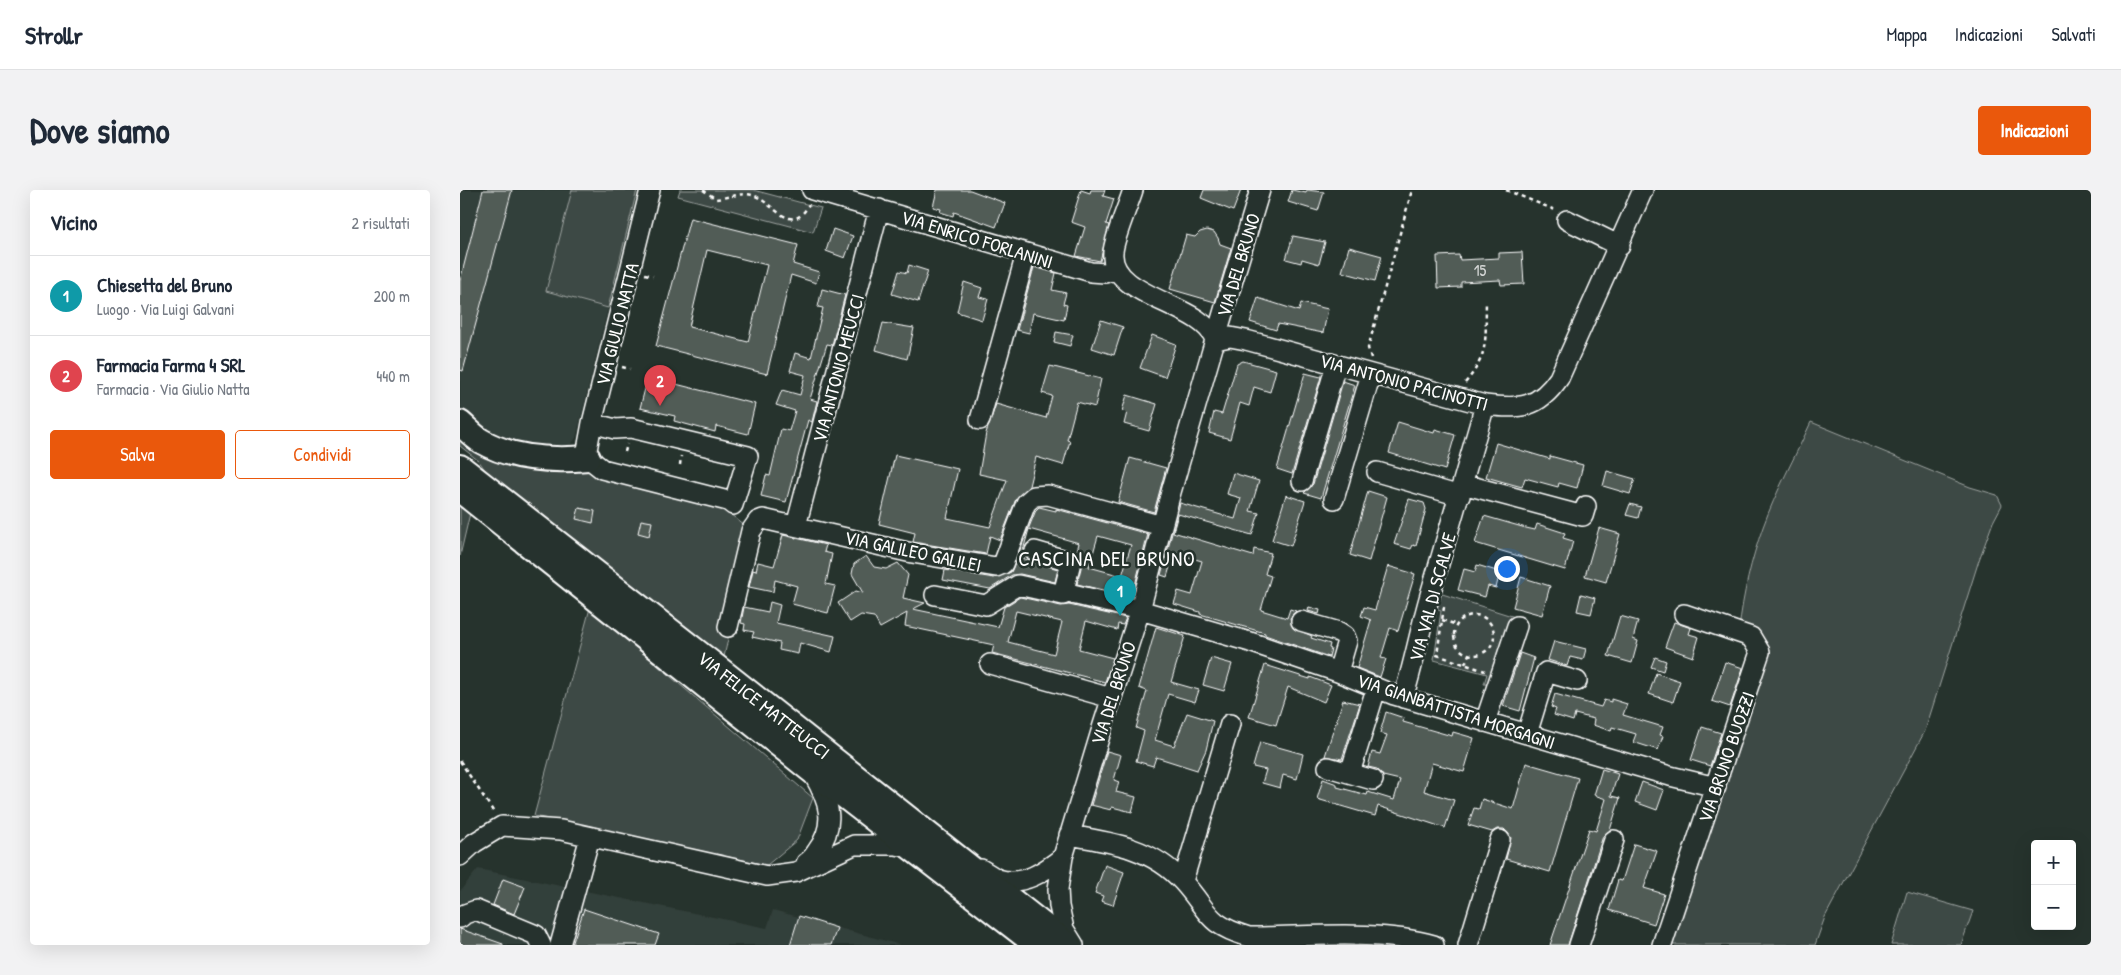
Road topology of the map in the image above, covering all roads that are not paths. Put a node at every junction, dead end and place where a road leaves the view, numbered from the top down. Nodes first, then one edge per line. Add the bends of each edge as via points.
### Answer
1 (650, 190) edge
2 (813, 190) edge
3 (1133, 190) edge
4 (1260, 190) edge
5 (1643, 190) edge
6 (879, 210) junction
7 (1567, 220) road end
8 (1620, 246) junction
9 (1026, 254) junction
10 (1115, 268) junction
11 (1215, 340) junction
12 (1336, 365) junction
13 (1371, 374) junction
14 (1485, 405) junction
15 (980, 420) dead end
16 (460, 423) edge
17 (592, 423) junction
18 (460, 452) edge
19 (588, 458) junction
20 (460, 467) edge
21 (1377, 472) dead end
22 (1302, 481) dead end
23 (483, 484) junction
24 (460, 490) edge
25 (1461, 490) junction
26 (1334, 499) dead end
27 (1586, 506) dead end
28 (796, 526) junction
29 (1162, 526) junction
30 (1035, 551) dead end
31 (1068, 593) junction
32 (935, 595) dead end
33 (1140, 610) junction
34 (1684, 614) dead end
35 (1301, 621) dead end
36 (1517, 626) dead end
37 (728, 628) dead end
38 (990, 664) dead end
39 (1338, 672) junction
40 (1577, 681) dead end
41 (1376, 689) junction
42 (1111, 698) junction
43 (1403, 698) junction
44 (1485, 722) junction
45 (1230, 724) dead end
46 (1526, 734) junction
47 (1328, 767) dead end
48 (811, 770) junction
49 (1350, 773) junction
50 (1373, 780) dead end
51 (1716, 787) junction
52 (1069, 835) junction
53 (590, 837) junction
54 (1500, 840) dead end
55 (1614, 840) dead end
56 (942, 846) junction
57 (914, 848) junction
58 (460, 856) edge
59 (1063, 857) junction
60 (796, 872) junction
61 (1183, 882) junction
62 (460, 918) edge
63 (1291, 941) edge
64 (541, 945) edge
65 (560, 945) edge
66 (1037, 945) edge
67 (1068, 945) edge
68 (1074, 945) edge
69 (1434, 945) edge
70 (1468, 945) edge
71 (1579, 945) edge
72 (1662, 945) edge

1 - 17 street, VIA GIULIO NATTA
2 - 6 street, VIA ENRICO FORLANINI
3 - 10 street via 1113,252
4 - 11 street, VIA DEL BRUNO
5 - 8 street, VIA ANTONIO PACINOTTI
6 - 9 street, VIA ENRICO FORLANINI
6 - 28 street, VIA ANTONIO MEUCCI
7 - 8 street
8 - 14 street, VIA ANTONIO PACINOTTI via 1549,393 1523,407
9 - 10 street, VIA ENRICO FORLANINI via 1091,272 1105,273
9 - 15 street
10 - 11 street, VIA DEL BRUNO via 1120,277 1201,322 1212,331
11 - 12 street, VIA ANTONIO PACINOTTI via 1230,337 1246,340
11 - 29 street, VIA DEL BRUNO
12 - 13 street, VIA ANTONIO PACINOTTI
12 - 22 street
13 - 14 street, VIA ANTONIO PACINOTTI
13 - 26 street
14 - 25 street, VIA VAL DI SCALVE
16 - 19 main road via 491,446 520,454 550,460
17 - 19 street, VIA GIULIO NATTA
17 - 19 street via 615,429 631,428 748,456 733,505 602,469
18 - 23 main road via 473,462
20 - 23 main road, VIA FELICE MATTEUCCI
21 - 25 street
23 - 56 main road, VIA FELICE MATTEUCCI
24 - 48 main road, VIA FELICE MATTEUCCI
25 - 27 street via 1582,516
25 - 43 street, VIA VAL DI SCALVE
28 - 29 street, VIA GALILEO GALILEI via 912,553 996,567 1003,564 1026,503 1034,496 1048,495
28 - 37 street, VIA GALILEO GALILEI via 763,519 753,526
29 - 33 street, VIA DEL BRUNO
30 - 31 street via 1066,560 1070,566 1064,586
31 - 32 street, VIA GIANBATTISTA MORGAGNI via 1063,595 1018,585 986,605
31 - 33 street, VIA GIANBATTISTA MORGAGNI
33 - 39 street, VIA GIANBATTISTA MORGAGNI
33 - 42 street, VIA DEL BRUNO
34 - 51 street, VIA BRUNO BUOZZI via 1751,638 1760,652
35 - 39 street via 1345,636 1347,641
36 - 44 street
38 - 42 street
39 - 41 street, VIA GIANBATTISTA MORGAGNI
40 - 46 street via 1546,672
41 - 43 street, VIA GIANBATTISTA MORGAGNI
41 - 49 street
42 - 52 street, VIA DEL BRUNO
43 - 44 street, VIA GIANBATTISTA MORGAGNI
44 - 46 street, VIA GIANBATTISTA MORGAGNI
45 - 61 street
46 - 51 street, VIA GIANBATTISTA MORGAGNI
47 - 49 street
48 - 57 main road, VIA FELICE MATTEUCCI
48 - 60 street via 822,788 830,825 823,843 810,861
49 - 50 street
51 - 72 street, VIA BRUNO BUOZZI
52 - 59 street, VIA DEL BRUNO
52 - 61 street via 1141,851
53 - 58 street via 561,830 502,826 474,842
53 - 60 street via 768,876
53 - 65 street
54 - 70 street
55 - 71 street
56 - 59 street via 998,879 1032,878
56 - 67 main road, VIA FELICE MATTEUCCI
57 - 60 street via 854,845
57 - 66 main road, VIA FELICE MATTEUCCI
59 - 68 street, VIA DEL BRUNO via 1059,906 1064,929
61 - 63 street via 1210,919 1228,931 1249,937
62 - 64 street via 476,910 536,935
63 - 69 street via 1390,938

